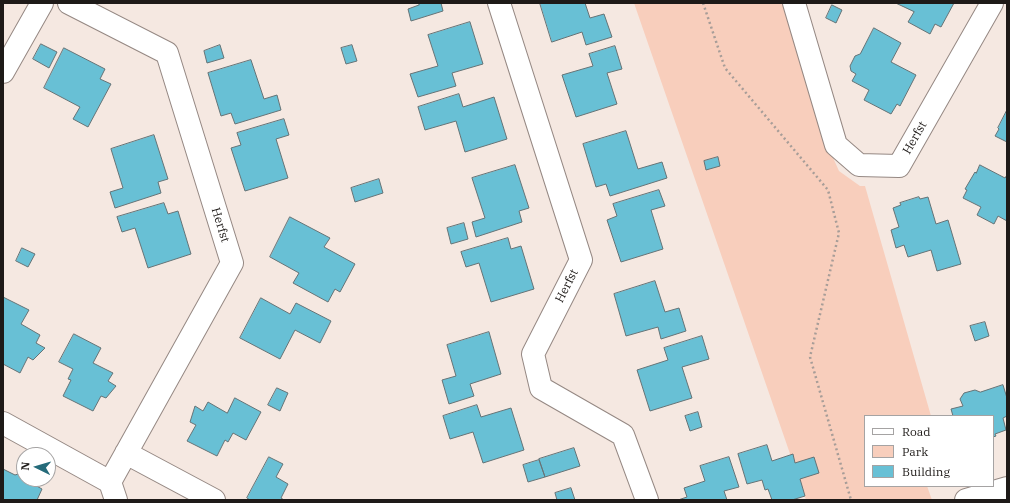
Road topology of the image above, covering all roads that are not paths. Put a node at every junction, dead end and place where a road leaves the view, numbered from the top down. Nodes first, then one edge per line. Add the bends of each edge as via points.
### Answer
1 (42, 3) edge
2 (69, 3) edge
3 (499, 3) edge
4 (794, 3) edge
5 (992, 3) edge
6 (3, 72) edge
7 (3, 423) edge
8 (126, 453) junction
9 (1007, 488) edge
10 (113, 491) edge
11 (214, 500) edge
12 (648, 500) edge
13 (966, 500) edge

1 - 6 street
2 - 8 street, Herfst via 167,54 232,263
3 - 12 street, Herfst via 581,260 533,354 541,388 623,435
4 - 5 street, Herfst via 836,145 859,165 899,166
7 - 10 street
8 - 10 street, Herfst
8 - 11 street
9 - 13 street

